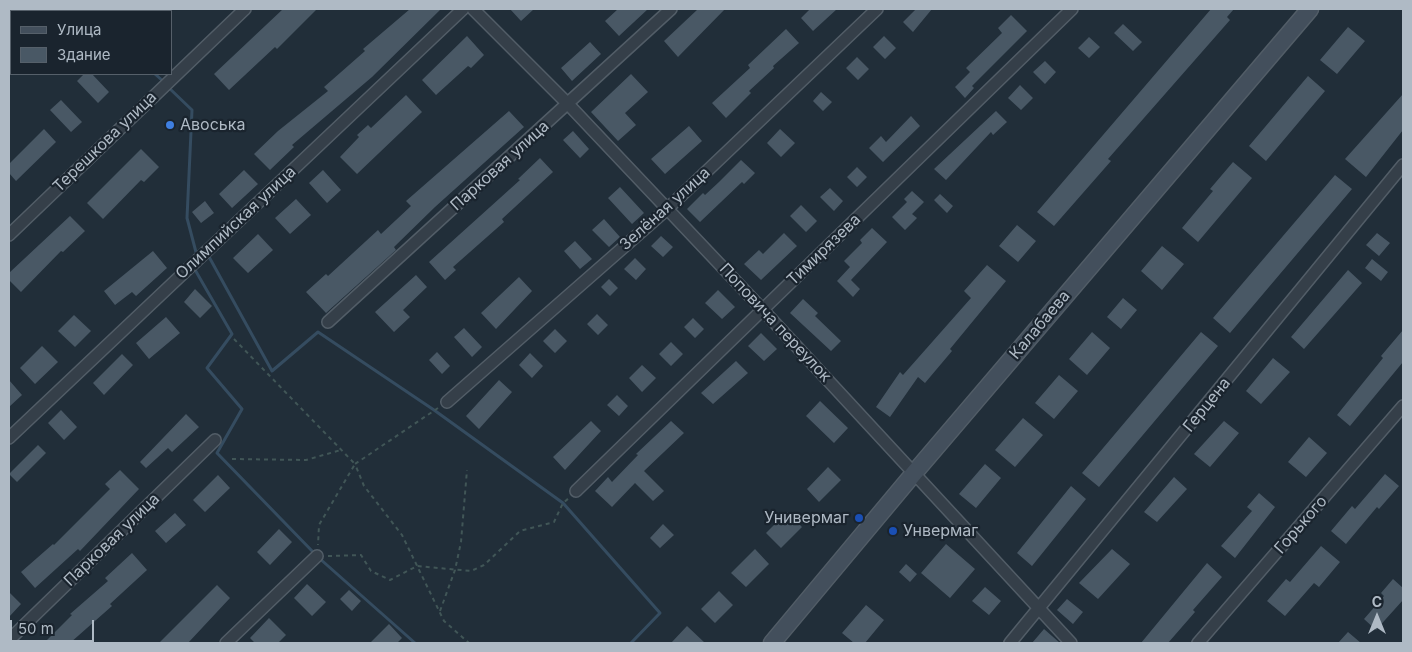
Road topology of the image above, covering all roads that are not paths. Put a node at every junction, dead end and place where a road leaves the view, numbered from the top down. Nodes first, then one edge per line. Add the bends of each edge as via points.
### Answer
1 (245, 9) edge
2 (463, 9) edge
3 (473, 9) edge
4 (671, 9) edge
5 (877, 9) edge
6 (1072, 9) edge
7 (1310, 9) edge
8 (568, 104) junction
9 (1403, 165) edge
10 (666, 210) junction
11 (9, 235) edge
12 (762, 309) junction
13 (328, 322) dead end
14 (447, 402) road end
15 (1403, 406) edge
16 (9, 438) edge
17 (215, 440) dead end
18 (915, 472) junction
19 (576, 491) road end
20 (317, 556) road end
21 (1040, 609) junction
22 (9, 640) edge
23 (226, 643) edge
24 (772, 643) edge
25 (1010, 643) edge
26 (1071, 643) edge
27 (1198, 643) edge

1 - 11 street, Терешкова улица
2 - 16 street, Олимпийская улица
3 - 8 street, Поповича переулок
4 - 8 street, Парковая улица
5 - 10 street, Зелёная улица
6 - 12 street, Тимирязева
7 - 18 street, Калабаева
8 - 10 street, Поповича переулок
8 - 13 street, Парковая улица
9 - 21 street, Герцена
10 - 12 street, Поповича переулок
10 - 14 street, Зелёная улица
12 - 18 street, Поповича переулок
12 - 19 street, Тимирязева
15 - 27 street, Горького
17 - 22 street, Парковая улица
18 - 21 street, Поповича переулок
18 - 24 street, Калабаева
20 - 23 street
21 - 25 street, Герцена
21 - 26 street, Поповича переулок

